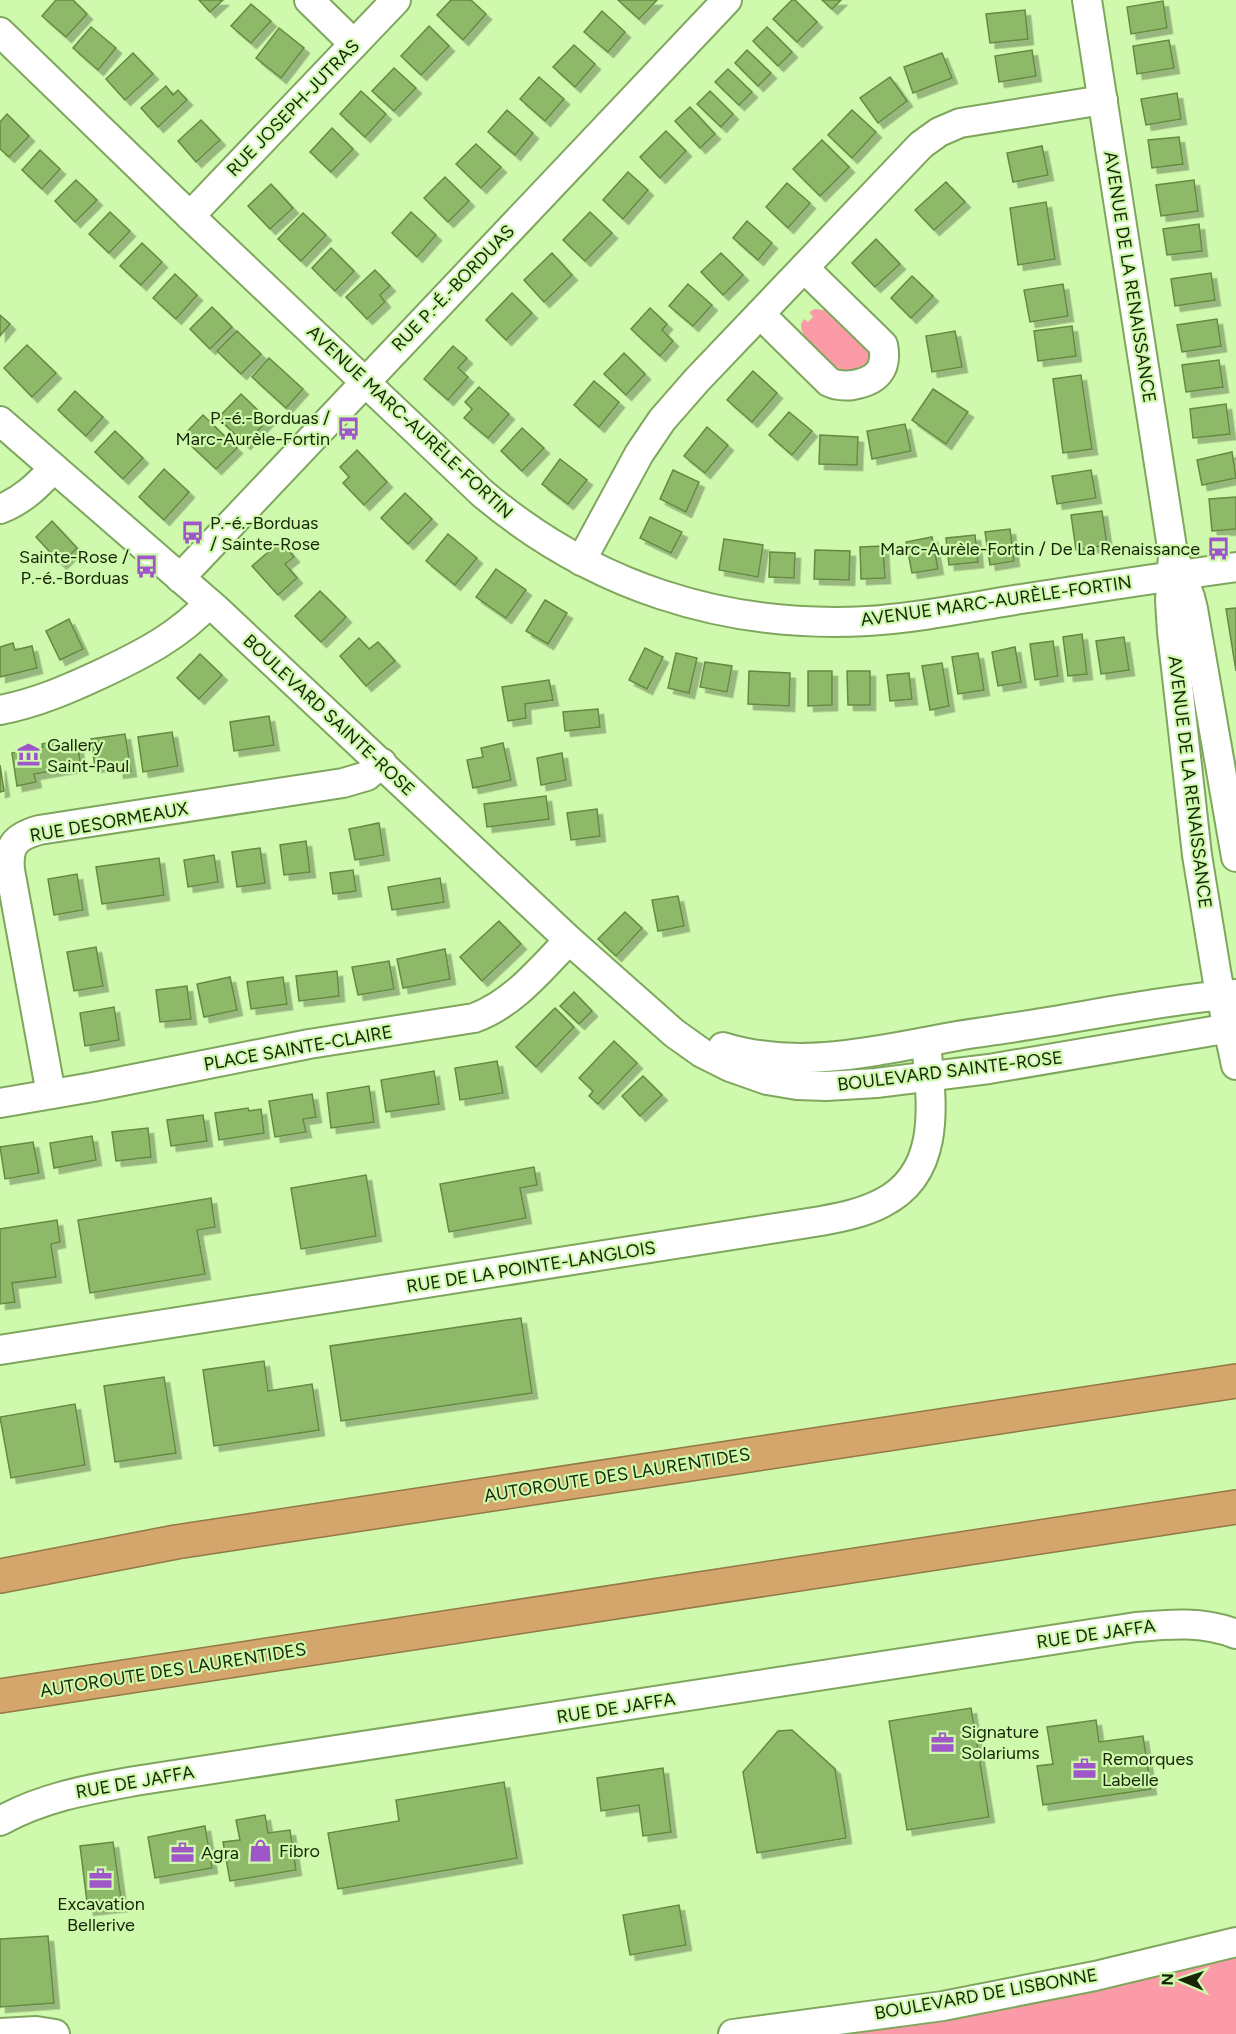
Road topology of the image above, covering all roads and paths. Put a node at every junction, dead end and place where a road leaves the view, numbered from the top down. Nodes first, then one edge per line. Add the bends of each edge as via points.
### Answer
1 (309, 0) edge
2 (396, 0) edge
3 (727, 0) edge
4 (1087, 0) edge
5 (0, 32) edge
6 (354, 44) junction
7 (1103, 100) junction
8 (190, 216) junction
9 (804, 268) junction
10 (760, 314) junction
11 (364, 382) junction
12 (0, 421) edge
13 (54, 468) junction
14 (0, 509) edge
15 (581, 561) junction
16 (1236, 567) edge
17 (1175, 568) junction
18 (180, 578) junction
19 (209, 603) junction
20 (0, 710) edge
21 (382, 763) junction
22 (1236, 857) edge
23 (569, 940) junction
24 (1229, 1011) edge
25 (654, 1014) junction
26 (926, 1042) junction
27 (1236, 1065) edge
28 (929, 1076) junction
29 (51, 1094) junction
30 (0, 1103) edge
31 (0, 1350) edge
32 (1236, 1381) edge
33 (1236, 1508) edge
34 (0, 1576) edge
35 (1236, 1634) edge
36 (0, 1696) edge
37 (0, 1821) edge
38 (1236, 1942) edge
39 (0, 2033) edge
40 (55, 2034) edge
41 (733, 2034) edge

1 - 6 street
2 - 6 street, RUE JOSEPH-JUTRAS
3 - 11 street, RUE P.-É.-BORDUAS
4 - 7 street, AVENUE DE LA RENAISSANCE
5 - 8 street, AVENUE MARC-AURÈLE-FORTIN
6 - 8 street, RUE JOSEPH-JUTRAS
7 - 9 street via 984,118 939,132 921,145
7 - 17 street, AVENUE DE LA RENAISSANCE
8 - 11 street, AVENUE MARC-AURÈLE-FORTIN
9 - 10 street
9 - 10 street via 883,345 878,375 860,384 840,386 829,382
10 - 15 street via 658,426
11 - 15 street, AVENUE MARC-AURÈLE-FORTIN via 498,507
11 - 18 street, RUE P.-É.-BORDUAS
12 - 13 street, BOULEVARD SAINTE-ROSE
13 - 14 street via 22,497
13 - 18 street, BOULEVARD SAINTE-ROSE
15 - 17 street, AVENUE MARC-AURÈLE-FORTIN via 694,605 750,617 806,622 891,619
16 - 17 street, AVENUE MARC-AURÈLE-FORTIN
17 - 22 street, AVENUE DE LA RENAISSANCE via 1190,597
17 - 24 street, AVENUE DE LA RENAISSANCE via 1172,632 1192,818
18 - 19 street, BOULEVARD SAINTE-ROSE
19 - 20 street via 169,638 135,657 34,702
19 - 21 street, BOULEVARD SAINTE-ROSE
21 - 23 street, BOULEVARD SAINTE-ROSE
21 - 29 street, RUE DESORMEAUX via 367,776 343,783 39,830 18,839 10,852 10,870
23 - 25 street, BOULEVARD SAINTE-ROSE
23 - 29 street, PLACE SAINTE-CLAIRE via 518,992 474,1018 309,1044
24 - 26 street, BOULEVARD SAINTE-ROSE via 1136,1006
24 - 27 street
24 - 28 street, BOULEVARD SAINTE-ROSE via 989,1069
25 - 26 street, BOULEVARD SAINTE-ROSE via 694,1038 766,1058 822,1058
25 - 28 street, BOULEVARD SAINTE-ROSE via 702,1053 767,1080 826,1086
26 - 28 street, RUE DE LA POINTE-LANGLOIS
28 - 31 street, RUE DE LA POINTE-LANGLOIS via 930,1132 916,1173 896,1195 853,1214 521,1270
29 - 30 street, PLACE SAINTE-CLAIRE
32 - 34 highway, AUTOROUTE DES LAURENTIDES via 176,1542
33 - 36 highway, AUTOROUTE DES LAURENTIDES
35 - 37 street, RUE DE JAFFA via 1183,1624 1117,1630 135,1781 55,1797
38 - 41 street, BOULEVARD DE LISBONNE via 1095,1976 944,2006
39 - 40 street

